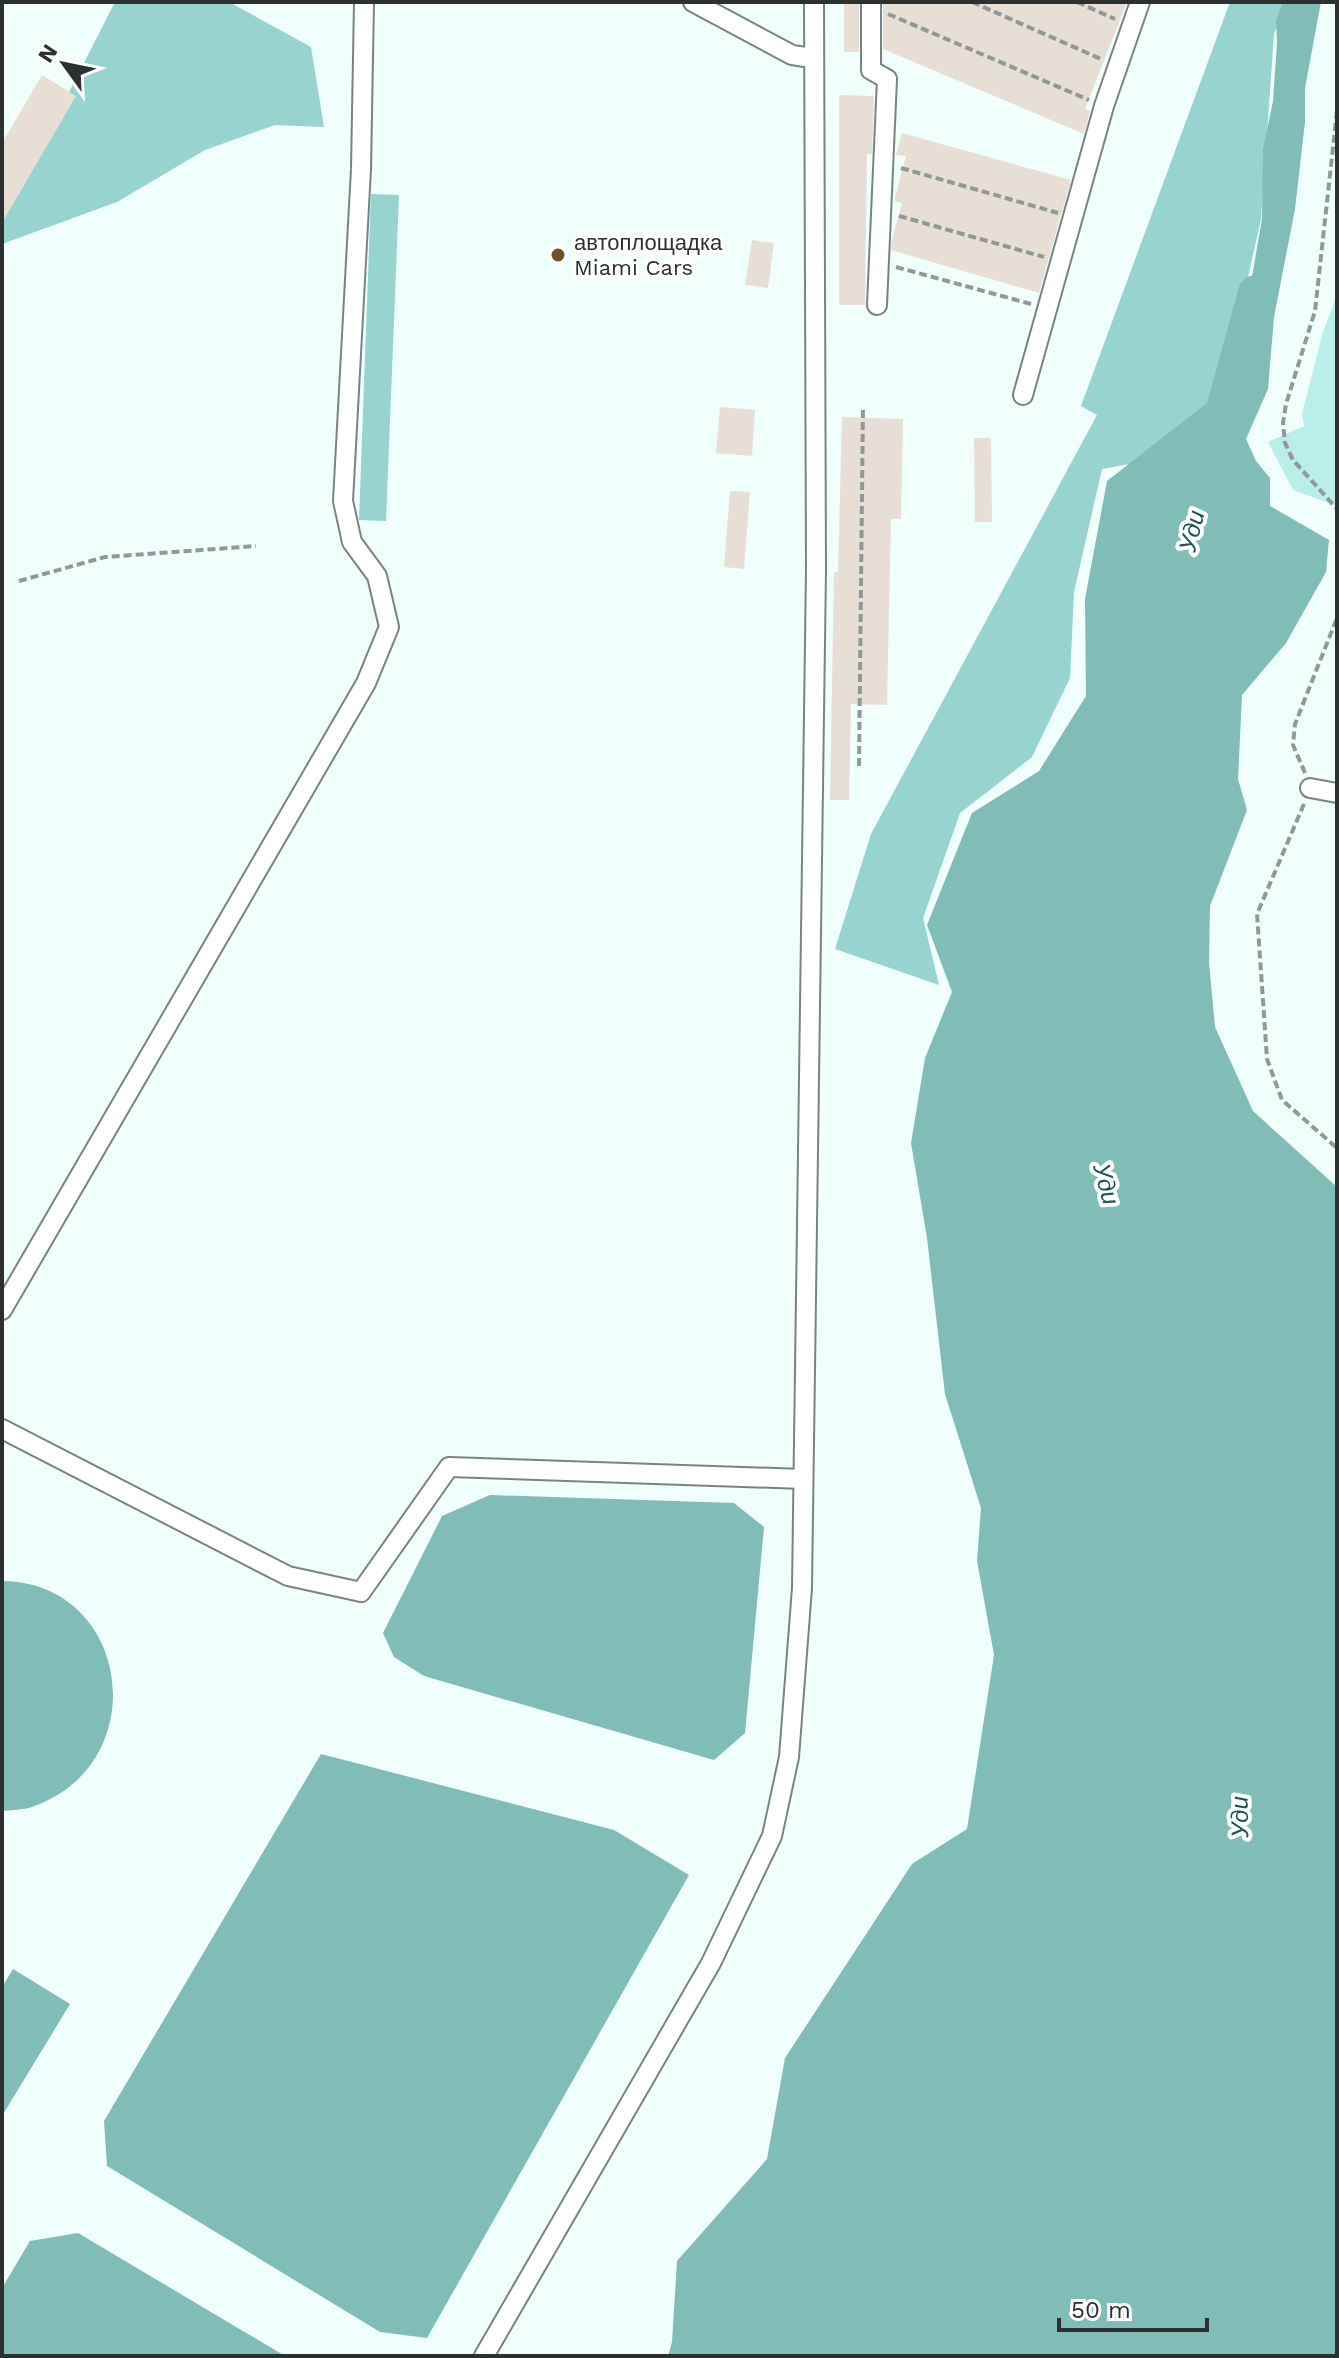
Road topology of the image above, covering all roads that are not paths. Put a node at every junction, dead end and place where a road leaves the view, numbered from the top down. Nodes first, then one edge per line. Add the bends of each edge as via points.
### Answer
1 (364, 2) edge
2 (693, 2) edge
3 (814, 2) edge
4 (1140, 2) edge
5 (871, 4) edge
6 (812, 58) junction
7 (877, 305) dead end
8 (1023, 395) dead end
9 (1310, 788) road end
10 (1337, 793) edge
11 (2, 1310) edge
12 (2, 1429) edge
13 (803, 1479) junction
14 (484, 2356) edge

1 - 11 street via 361,169 343,501 352,542 377,576 389,627 366,683
2 - 6 street via 792,55
3 - 6 street
4 - 8 street via 1104,106
5 - 7 street via 871,70 887,79
6 - 13 street via 817,538
9 - 10 street
12 - 13 street via 288,1576 361,1592 449,1467
13 - 14 street via 802,1588 789,1757 772,1836 711,1963

